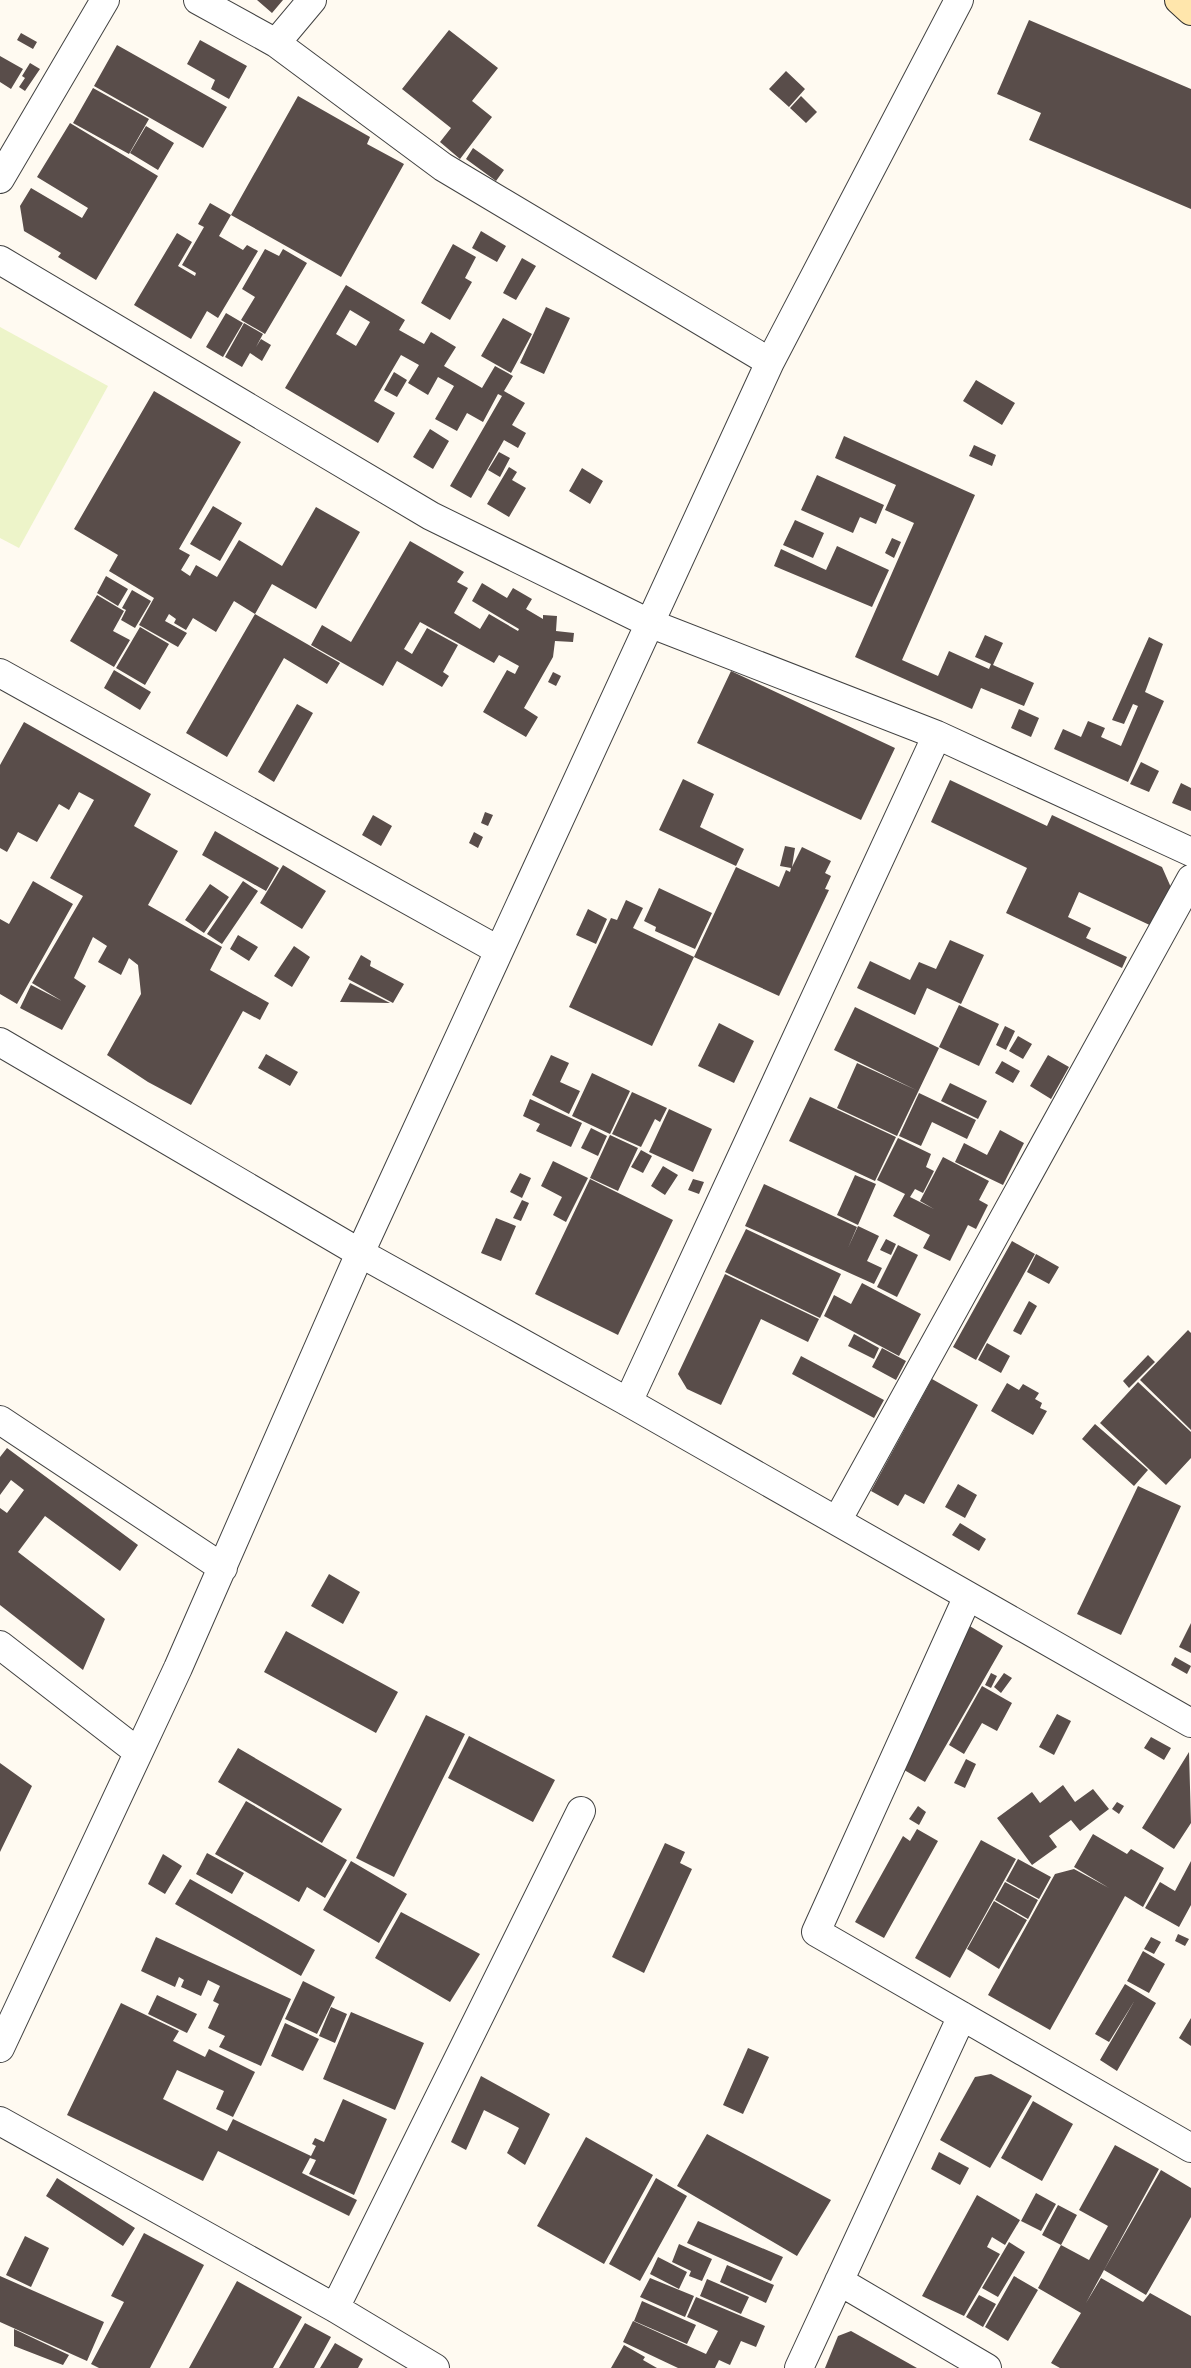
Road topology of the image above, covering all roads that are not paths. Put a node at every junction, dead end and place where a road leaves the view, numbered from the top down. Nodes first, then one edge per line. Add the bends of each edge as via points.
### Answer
1 (105, 0) edge
2 (198, 0) edge
3 (312, 0) edge
4 (959, 0) edge
5 (1179, 0) edge
6 (1191, 11) edge
7 (276, 43) junction
8 (0, 179) edge
9 (0, 260) edge
10 (770, 362) junction
11 (649, 623) junction
12 (0, 673) edge
13 (937, 734) junction
14 (1191, 852) edge
15 (1191, 879) edge
16 (498, 950) junction
17 (0, 1042) edge
18 (360, 1253) junction
19 (628, 1402) junction
20 (0, 1420) edge
21 (837, 1521) junction
22 (224, 1568) junction
23 (968, 1596) junction
24 (0, 1645) edge
25 (1191, 1723) edge
26 (138, 1752) junction
27 (581, 1811) dead end
28 (962, 2016) junction
29 (0, 2048) edge
30 (0, 2122) edge
31 (1191, 2148) edge
32 (840, 2281) junction
33 (335, 2308) junction
34 (435, 2368) edge
35 (799, 2368) edge
36 (987, 2368) edge

1 - 8 street
2 - 7 street
3 - 7 street
4 - 10 street
5 - 6 main road
7 - 10 street via 444,167
9 - 11 street via 431,516
10 - 11 street
11 - 13 street
11 - 16 street
12 - 16 street
13 - 14 street
13 - 19 street
15 - 21 street
16 - 18 street
17 - 18 street
18 - 19 street
18 - 22 street
19 - 21 street
20 - 22 street
21 - 23 street
22 - 26 street
23 - 25 street
23 - 28 street via 816,1932
24 - 26 street
26 - 29 street
27 - 33 street
28 - 31 street
28 - 32 street
30 - 33 street
32 - 35 street
32 - 36 street
33 - 34 street

